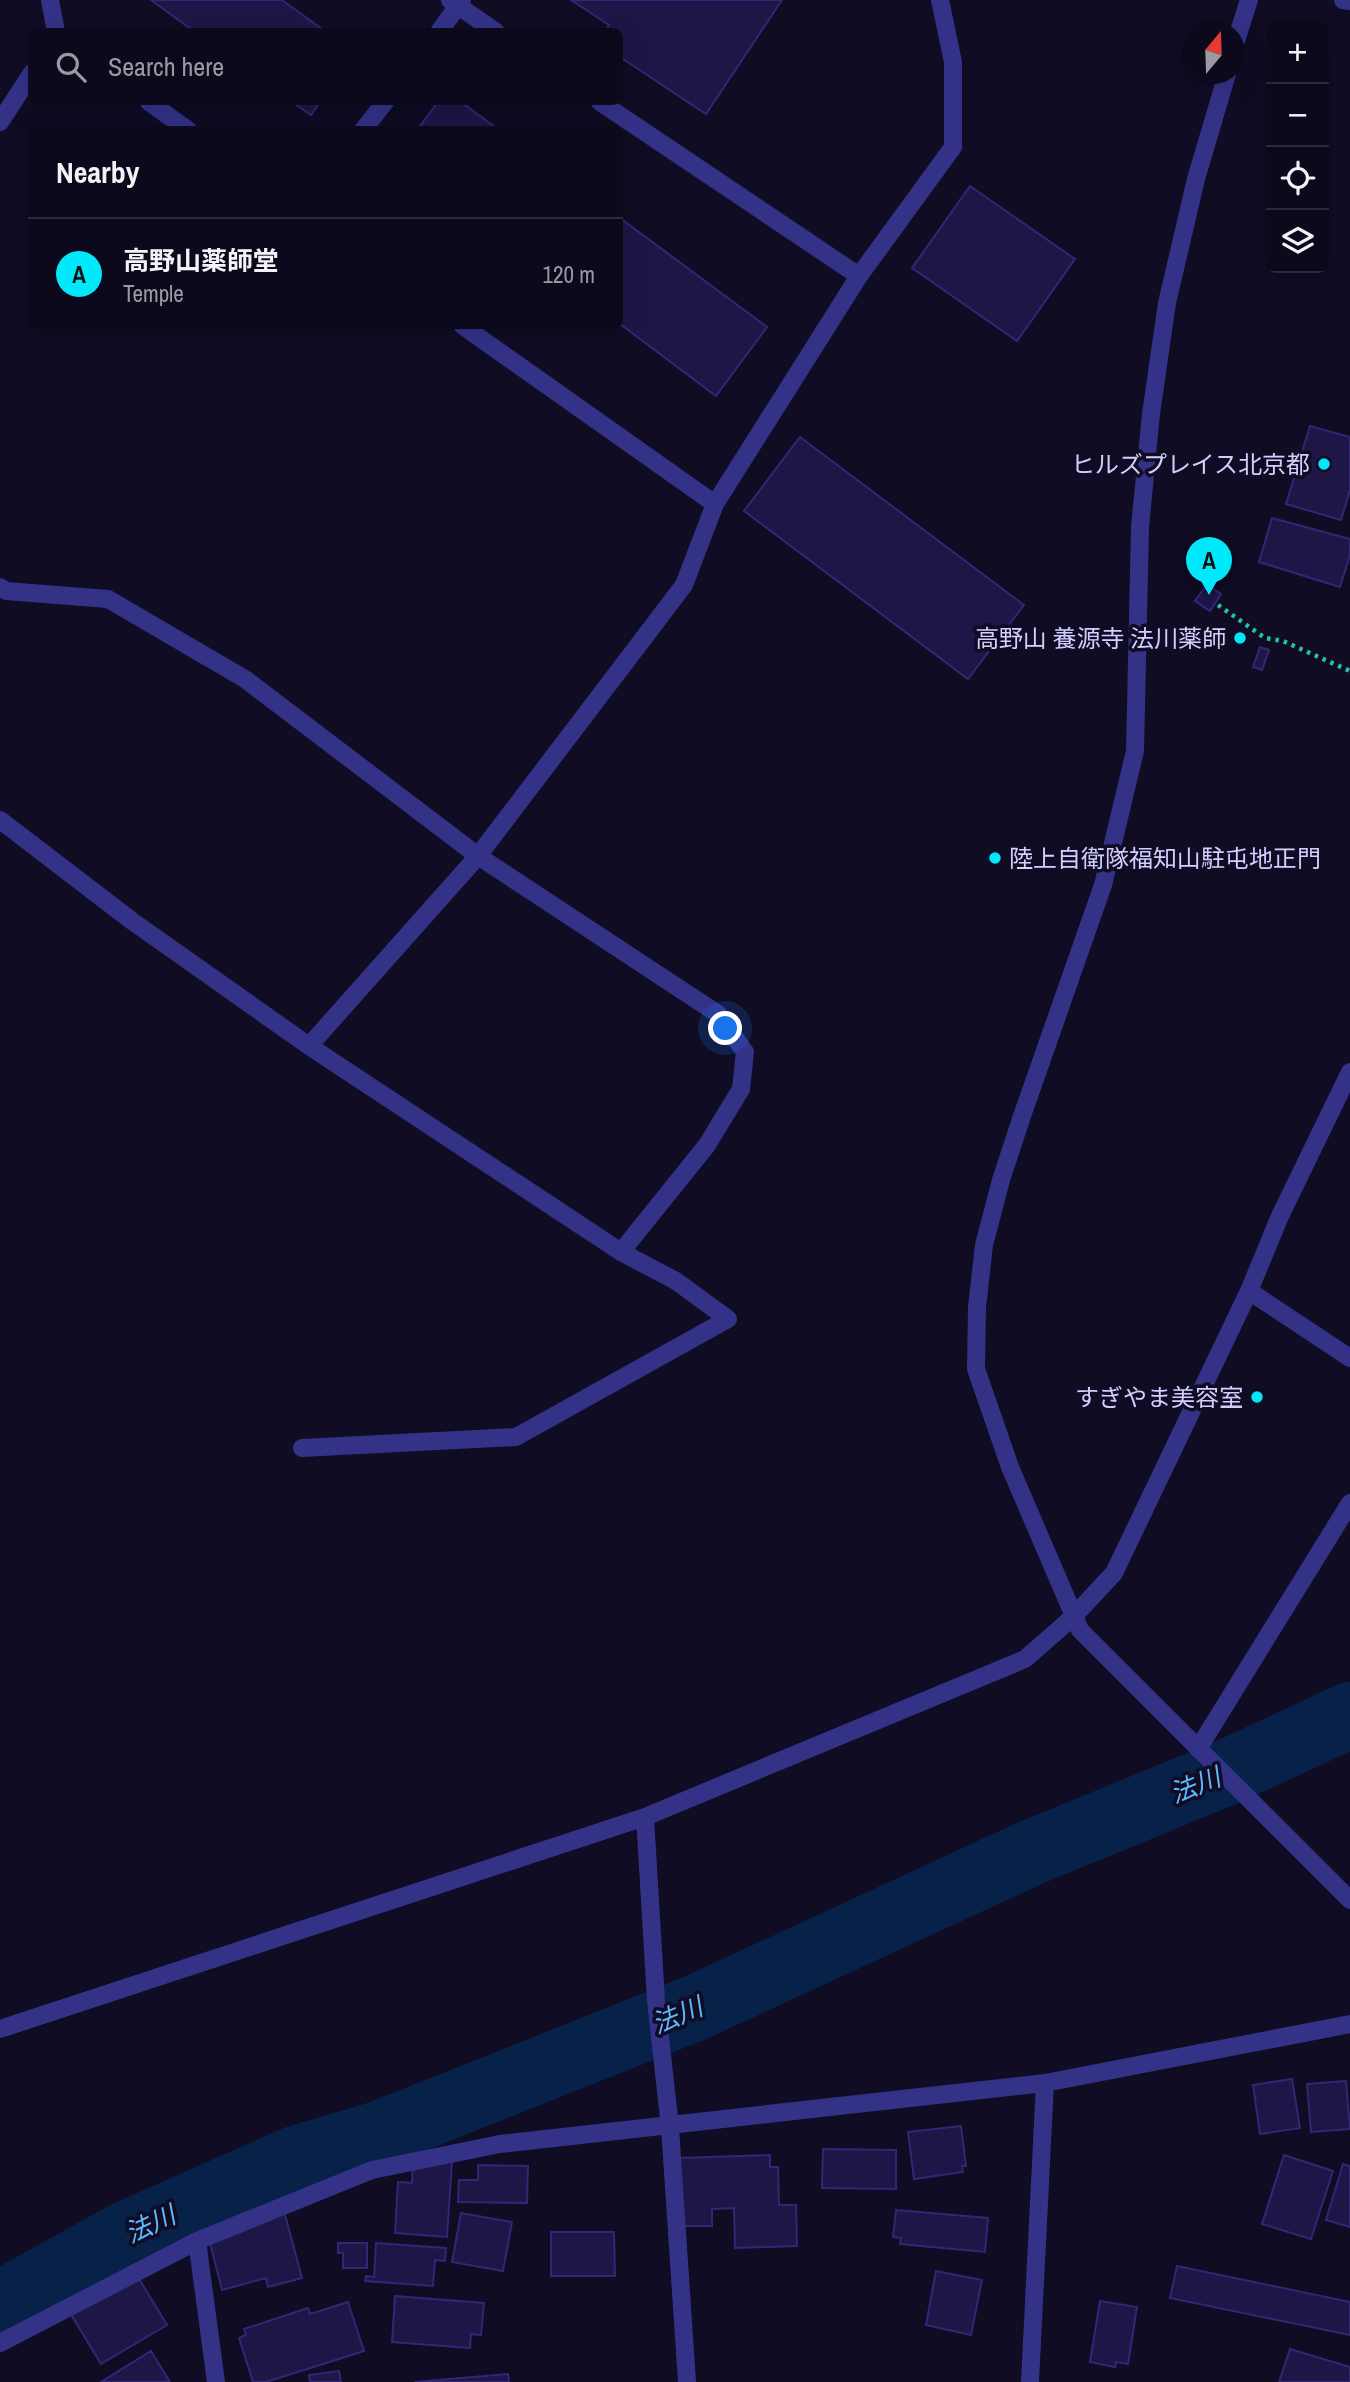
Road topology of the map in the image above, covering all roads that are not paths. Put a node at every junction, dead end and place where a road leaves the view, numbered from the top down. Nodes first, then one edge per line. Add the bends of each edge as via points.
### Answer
1 (50, 0) edge
2 (940, 0) edge
3 (1249, 0) edge
4 (1343, 0) edge
5 (1350, 1) edge
6 (457, 2) edge
7 (1242, 21) edge
8 (55, 28) edge
9 (441, 28) edge
10 (491, 28) edge
11 (28, 79) edge
12 (1224, 84) edge
13 (153, 105) edge
14 (383, 105) edge
15 (604, 105) edge
16 (0, 122) edge
17 (182, 126) edge
18 (366, 126) edge
19 (859, 276) junction
20 (467, 329) edge
21 (715, 504) junction
22 (0, 587) edge
23 (0, 821) edge
24 (478, 856) junction
25 (309, 1046) junction
26 (1350, 1072) edge
27 (621, 1252) junction
28 (1249, 1291) junction
29 (1350, 1358) edge
30 (302, 1448) dead end
31 (1350, 1503) edge
32 (1073, 1616) junction
33 (1198, 1749) junction
34 (645, 1817) junction
35 (1350, 1900) edge
36 (1350, 2024) edge
37 (0, 2029) edge
38 (1045, 2083) junction
39 (670, 2127) junction
40 (197, 2241) junction
41 (0, 2343) edge
42 (215, 2382) edge
43 (687, 2382) edge
44 (1030, 2382) edge

1 - 8 street
2 - 19 street via 953,62 953,147
3 - 7 street
4 - 5 street
6 - 9 street
6 - 10 street
11 - 16 street
12 - 32 street via 1167,303 1151,414 1140,527 1135,751 1103,885 1001,1180 984,1245 977,1307 976,1369 1010,1467
13 - 17 street
14 - 18 street
15 - 19 street
19 - 21 street
20 - 21 street
21 - 24 street via 684,585
22 - 24 street via 108,600 245,679
23 - 25 street
24 - 25 street
24 - 27 street via 718,1014 745,1052 741,1089 707,1145
25 - 27 street
26 - 28 street
27 - 30 street via 676,1281 728,1319 516,1437
28 - 29 street
28 - 32 street via 1114,1573
31 - 33 street
32 - 33 street via 1080,1630
32 - 34 street via 1025,1659
33 - 35 street
34 - 37 street
34 - 39 street via 656,2001
36 - 38 street
38 - 39 street
38 - 44 street
39 - 40 street via 500,2144 372,2170
39 - 43 street
40 - 41 street
40 - 42 street

